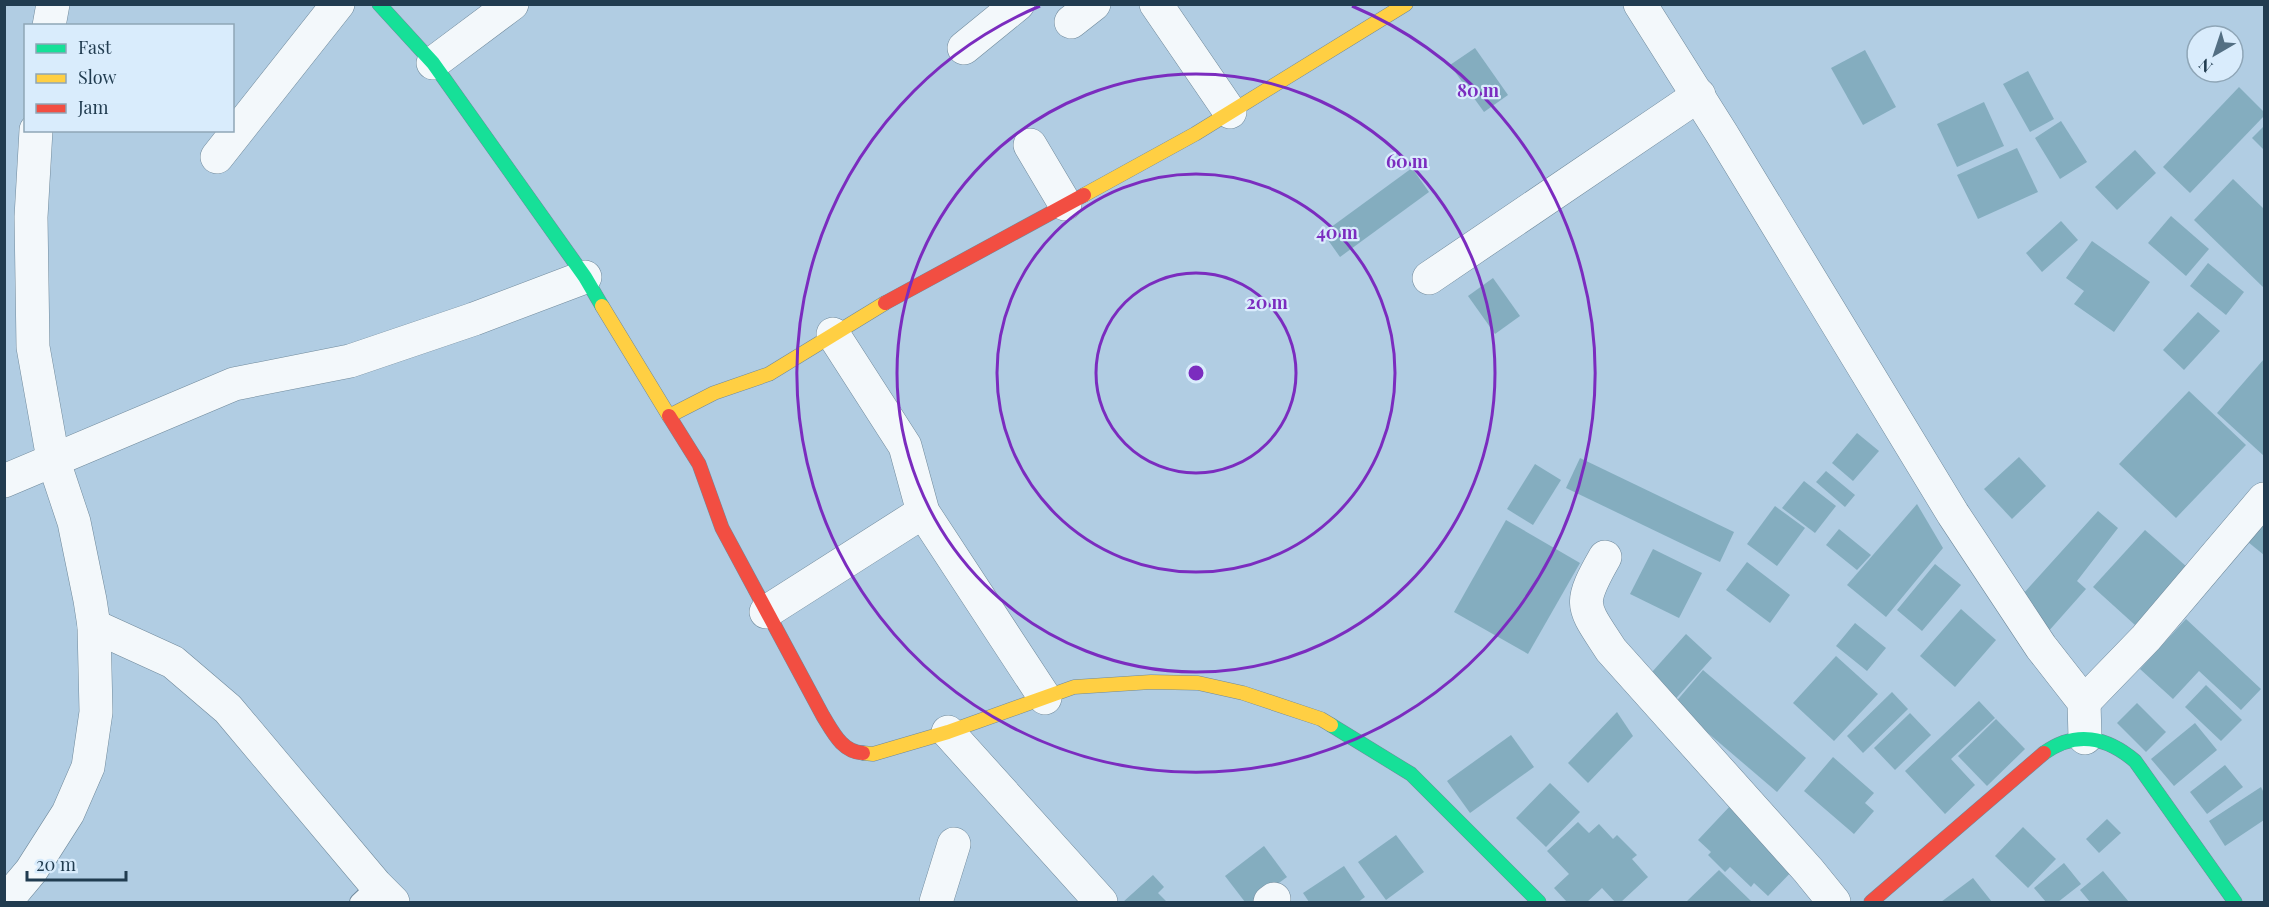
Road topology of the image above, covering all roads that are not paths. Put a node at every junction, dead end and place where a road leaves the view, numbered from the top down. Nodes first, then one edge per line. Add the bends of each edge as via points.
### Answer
1 (53, 4) edge
2 (338, 4) edge
3 (379, 4) edge
4 (512, 4) edge
5 (1018, 4) edge
6 (1156, 4) edge
7 (1406, 4) edge
8 (1640, 4) edge
9 (49, 24) edge
10 (964, 48) dead end
11 (433, 63) junction
12 (1698, 95) junction
13 (1230, 112) junction
14 (36, 132) edge
15 (1030, 145) dead end
16 (217, 157) dead end
17 (1065, 204) junction
18 (585, 277) junction
19 (1429, 278) dead end
20 (833, 334) junction
21 (669, 416) junction
22 (53, 459) junction
23 (4, 480) edge
24 (2265, 499) edge
25 (923, 512) junction
26 (1605, 557) dead end
27 (766, 612) junction
28 (94, 626) junction
29 (1045, 698) junction
30 (2084, 702) junction
31 (948, 732) junction
32 (2085, 738) junction
33 (954, 844) dead end
34 (376, 897) edge
35 (4, 903) edge
36 (936, 903) edge
37 (1101, 903) edge
38 (1539, 903) edge
39 (1834, 903) edge
40 (1871, 903) edge
41 (2235, 903) edge

1 - 9 street
2 - 16 street
3 - 11 street
4 - 11 street
5 - 10 street
6 - 13 street
7 - 13 street
8 - 12 street
11 - 18 street
12 - 19 street
12 - 30 street via 1953,514 2041,647
13 - 17 street
14 - 22 street via 31,217 33,347
15 - 17 street
17 - 20 street
18 - 21 street
18 - 22 street via 350,360 234,384
20 - 21 street via 769,374 714,393
20 - 25 street via 905,446
21 - 27 street via 699,464 722,528
22 - 23 street
22 - 28 street via 74,522
24 - 30 street
25 - 27 street
25 - 29 street
26 - 39 street via 1586,590 1587,612 1611,650
27 - 31 street via 841,744 856,753 873,754
28 - 34 street via 173,662 228,709
28 - 35 street via 96,712 87,766 68,813 31,871
29 - 31 street
29 - 38 street via 1074,687 1198,683 1321,718 1411,774
30 - 32 street
31 - 37 street
32 - 40 street via 2068,739 2046,751
32 - 41 street via 2104,739 2135,761
33 - 36 street

